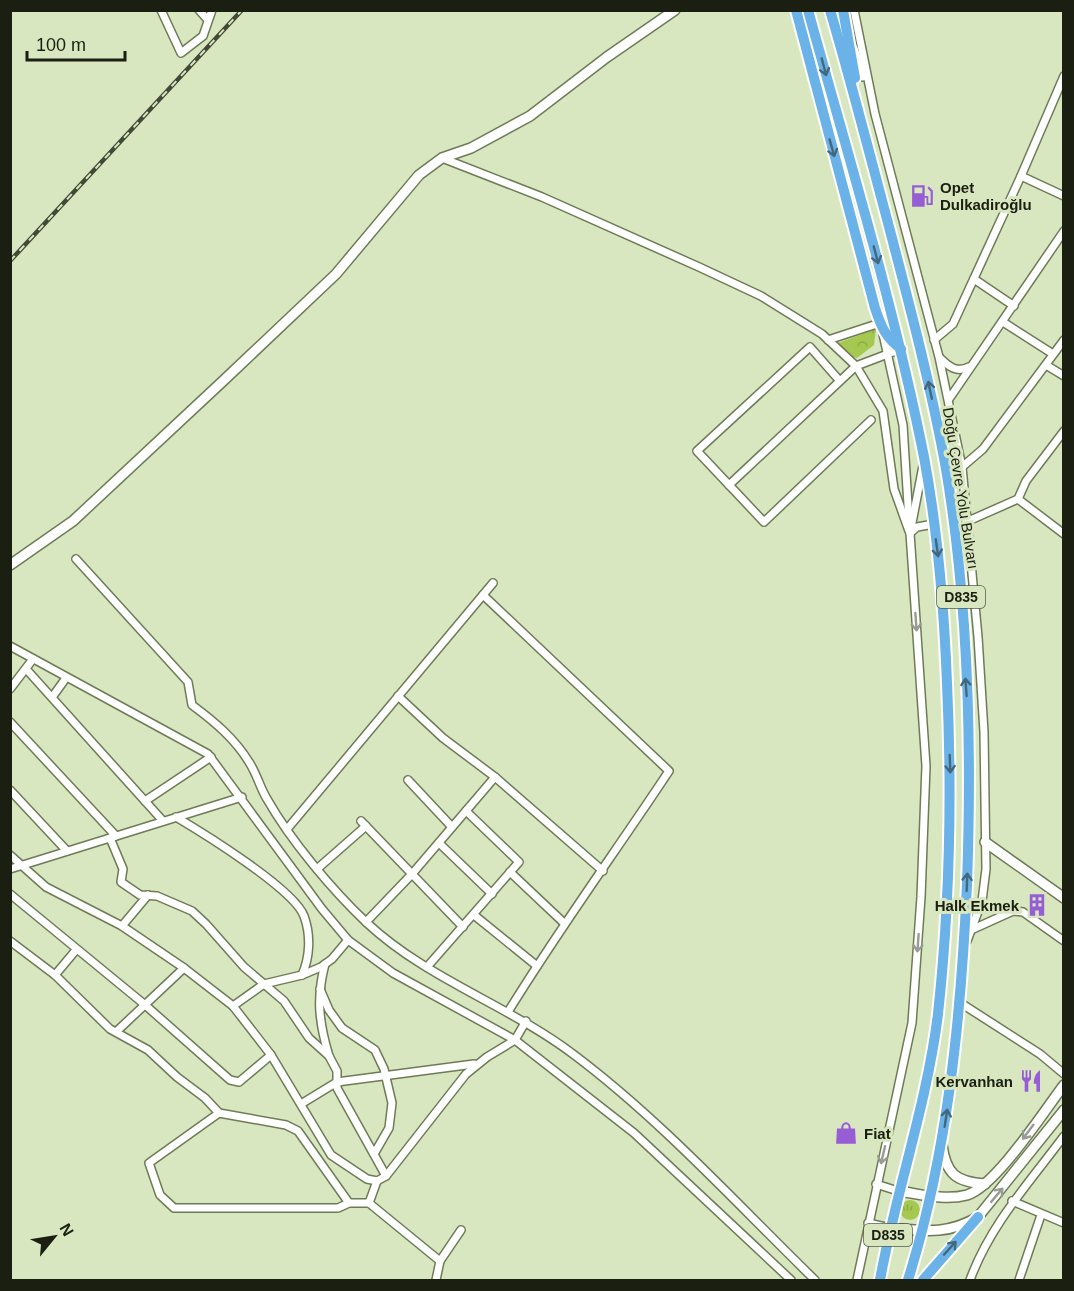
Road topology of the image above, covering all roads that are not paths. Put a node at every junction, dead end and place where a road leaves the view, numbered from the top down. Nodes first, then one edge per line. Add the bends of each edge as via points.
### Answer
1 (161, 10) edge
2 (199, 10) edge
3 (212, 10) edge
4 (675, 10) edge
5 (796, 10) edge
6 (808, 10) edge
7 (830, 10) edge
8 (843, 10) edge
9 (854, 10) edge
10 (207, 19) junction
11 (847, 25) junction
12 (1064, 76) edge
13 (856, 100) junction
14 (874, 114) junction
15 (442, 158) junction
16 (1022, 176) junction
17 (1064, 196) edge
18 (1064, 231) edge
19 (974, 279) junction
20 (1014, 306) junction
21 (1003, 322) junction
22 (882, 327) junction
23 (828, 340) junction
24 (934, 340) junction
25 (1064, 340) edge
26 (901, 349) junction
27 (886, 352) junction
28 (1053, 354) junction
29 (939, 357) junction
30 (1046, 365) junction
31 (856, 366) junction
32 (971, 366) junction
33 (1064, 376) edge
34 (839, 380) junction
35 (949, 399) junction
36 (871, 420) dead end
37 (1064, 431) edge
38 (924, 460) junction
39 (962, 467) junction
40 (729, 485) junction
41 (1018, 499) junction
42 (966, 522) junction
43 (934, 524) junction
44 (1063, 531) edge
45 (910, 533) junction
46 (76, 559) dead end
47 (10, 565) edge
48 (493, 583) dead end
49 (483, 595) junction
50 (12, 648) edge
51 (33, 659) junction
52 (27, 670) junction
53 (66, 678) junction
54 (10, 689) edge
55 (53, 696) junction
56 (399, 696) junction
57 (10, 722) edge
58 (211, 757) junction
59 (495, 777) junction
60 (408, 780) dead end
61 (10, 790) edge
62 (242, 796) junction
63 (146, 801) junction
64 (466, 811) junction
65 (176, 817) junction
66 (164, 821) junction
67 (452, 827) junction
68 (288, 828) junction
69 (113, 837) junction
70 (985, 842) junction
71 (439, 843) junction
72 (67, 851) junction
73 (10, 855) edge
74 (22, 866) junction
75 (10, 869) edge
76 (317, 869) junction
77 (603, 871) junction
78 (510, 872) junction
79 (412, 874) junction
80 (10, 894) edge
81 (492, 894) junction
82 (148, 896) junction
83 (1064, 898) edge
84 (474, 915) junction
85 (366, 922) junction
86 (564, 923) junction
87 (122, 926) junction
88 (463, 927) junction
89 (971, 930) junction
90 (348, 939) junction
91 (10, 941) edge
92 (1064, 941) edge
93 (964, 949) junction
94 (76, 950) junction
95 (325, 964) junction
96 (537, 966) junction
97 (427, 967) junction
98 (184, 968) junction
99 (55, 975) junction
100 (302, 975) junction
101 (264, 984) junction
102 (320, 989) junction
103 (959, 1002) junction
104 (144, 1004) junction
105 (232, 1006) junction
106 (508, 1012) junction
107 (526, 1022) junction
108 (117, 1031) junction
109 (515, 1040) junction
110 (271, 1055) junction
111 (329, 1056) junction
112 (477, 1064) junction
113 (1064, 1074) edge
114 (385, 1077) junction
115 (337, 1082) junction
116 (1064, 1085) edge
117 (301, 1104) junction
118 (1064, 1110) edge
119 (219, 1113) junction
120 (1064, 1136) edge
121 (942, 1144) junction
122 (1060, 1146) edge
123 (374, 1154) junction
124 (386, 1176) junction
125 (376, 1181) junction
126 (876, 1184) junction
127 (985, 1184) junction
128 (898, 1191) junction
129 (930, 1196) junction
130 (1012, 1201) junction
131 (349, 1203) junction
132 (369, 1203) junction
133 (1041, 1215) junction
134 (978, 1217) junction
135 (868, 1223) junction
136 (1064, 1223) edge
137 (890, 1228) junction
138 (461, 1230) dead end
139 (921, 1231) junction
140 (440, 1261) junction
141 (1020, 1279) edge
142 (436, 1281) edge
143 (791, 1281) edge
144 (815, 1281) edge
145 (857, 1281) edge
146 (880, 1281) edge
147 (908, 1281) edge
148 (923, 1281) edge
149 (970, 1281) edge
150 (1029, 1281) edge

1 - 10 street via 181,53 203,36
2 - 10 street
3 - 10 street
4 - 15 main road via 530,116 471,148
5 -> 22 highway
6 -> 26 highway, D835
7 - 13 highway, Doğu Çevre Yolu Bulvarı / D835
8 - 11 highway
9 - 14 street
11 - 13 highway
11 - 14 street
12 - 16 street
93 -> 13 highway, Doğu Çevre Yolu Bulvarı / D835 via 968,716 950,500 930,387
14 - 24 street
15 - 23 street via 542,197 761,296
15 - 47 main road via 419,176 336,274 135,465 73,521
16 - 17 street
16 - 19 street
18 - 20 street
19 - 20 street
19 - 24 street via 953,324
20 - 21 street
21 - 28 street
21 - 32 street
22 - 23 street
22 - 26 highway via 888,340
22 - 27 street
23 - 31 street
24 - 29 street
25 - 28 street
26 - 27 street
26 - 38 highway, D835
27 - 31 street
27 - 45 street via 903,425
28 - 30 street
29 - 32 street via 955,369
29 - 35 street
30 - 33 street
30 - 39 street via 983,449
31 - 34 street
31 - 45 street via 883,411 894,489
32 - 35 street
34 - 40 street
34 - 40 street via 810,347 697,451
35 - 39 street
36 - 40 street via 764,522
37 - 41 street via 1026,481
38 - 43 highway, D835
38 - 45 street
39 - 42 street
41 - 42 street
41 - 44 street
42 - 70 street via 984,732
43 - 45 street via 917,527
43 -> 128 highway, D835 via 949,721 946,931 930,1066
45 -> 126 street via 926,766 921,897 911,1032
46 - 68 street via 188,682 192,705 232,738
48 - 49 street
49 - 56 street
49 - 77 street via 668,767
50 - 51 street
51 - 52 street
51 - 53 street
52 - 54 street
52 - 55 street
53 - 55 street
53 - 58 street
55 - 63 street
56 - 59 street via 443,738
56 - 68 street
57 - 69 street
58 - 62 street
58 - 63 street
59 - 64 street
59 - 77 street
60 - 67 street
61 - 72 street
62 - 65 street
62 - 90 street via 321,909
63 - 66 street
64 - 67 street
64 - 78 street via 519,862
65 - 66 street
65 - 100 street via 273,883 298,905 309,937 308,962
66 - 69 street
67 - 71 street
68 - 76 street
69 - 72 street
69 - 82 street via 123,869 121,882
70 - 83 main road
70 - 89 street via 982,901
71 - 79 street
71 - 81 street
72 - 74 street
73 - 74 street
74 - 75 street
74 - 87 street via 46,887
76 - 79 street via 364,824
76 - 85 street
77 - 86 street
78 - 81 street
78 - 86 street
79 - 85 street
79 - 88 street
80 - 94 street
81 - 84 street
82 - 87 street
82 - 101 street via 192,911
84 - 88 street
84 - 96 street
85 - 97 street
86 - 96 street
87 - 98 street
88 - 97 street
89 - 92 street via 1013,911 1023,912
89 - 93 street
90 - 95 street
90 - 109 street via 393,974
91 - 99 street
93 - 103 highway, Doğu Çevre Yolu Bulvarı / D835
94 - 99 street
94 - 104 street
95 - 100 street
95 - 102 street
96 - 106 street
97 - 106 street
98 - 104 street
98 - 105 street
99 - 108 street via 110,1029
100 - 101 street
101 - 105 street
101 - 111 street via 284,1001 309,1038
102 - 111 street via 319,1024
102 - 114 street via 342,1028 375,1050
103 - 113 street
121 -> 103 highway, Doğu Çevre Yolu Bulvarı / D835
104 - 108 street
104 - 110 street via 235,1083
105 - 110 street
106 - 107 street
107 - 109 street
107 - 144 street via 574,1055 670,1137
108 - 119 street via 148,1050
109 - 112 street
109 - 143 street via 634,1132
110 - 117 street
111 - 115 street via 337,1071
112 - 114 street
112 - 124 street
114 - 115 street
114 - 123 street via 392,1103 389,1128
115 - 117 street
115 - 123 street
116 -> 127 main road
117 - 125 street via 331,1155
134 -> 118 main road
119 - 131 street via 293,1128
119 - 131 street via 149,1163 160,1195 174,1208 338,1208
120 - 122 street
121 - 127 main road via 944,1161 952,1173 966,1182
121 - 129 highway, Doğu Çevre Yolu Bulvarı / D835
122 - 130 street
123 - 124 street
124 - 125 street
125 - 132 street
126 - 128 street
126 - 135 street
127 - 129 main road via 965,1195
128 - 129 main road
128 - 137 highway, D835
129 - 139 highway, D835
130 - 133 street
130 - 149 street via 979,1255
131 - 132 street
132 - 140 street
133 - 136 street
133 - 141 street
134 - 139 main road via 959,1229
148 -> 134 highway
135 - 137 street
135 - 145 street
137 - 139 main road
137 - 146 highway, D835
138 - 140 street
139 - 147 highway, D835
140 - 142 street
141 - 150 street

